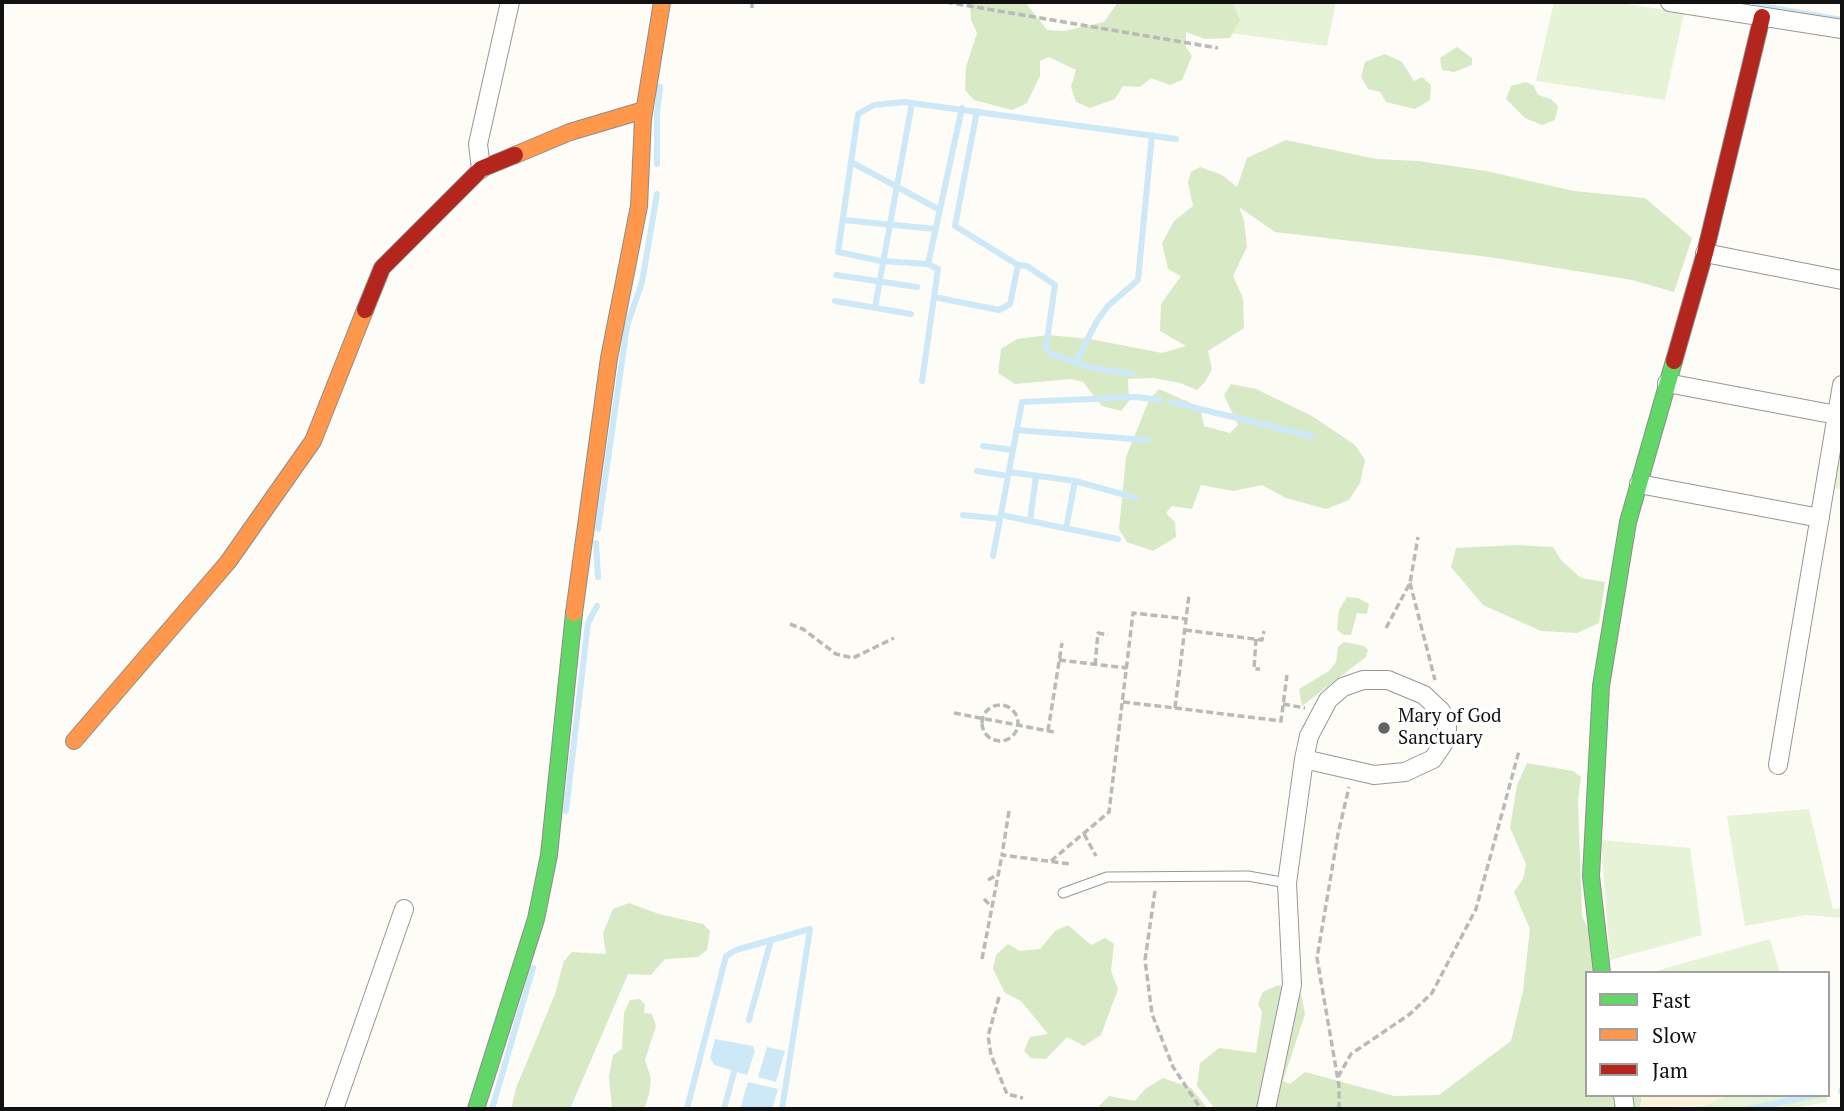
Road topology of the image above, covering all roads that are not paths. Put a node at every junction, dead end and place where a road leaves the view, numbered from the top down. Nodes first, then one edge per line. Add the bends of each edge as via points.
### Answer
1 (510, 2) edge
2 (662, 2) edge
3 (1670, 2) edge
4 (1762, 17) junction
5 (1842, 29) edge
6 (644, 110) junction
7 (481, 169) junction
8 (1705, 253) junction
9 (1842, 280) edge
10 (1667, 383) junction
11 (1842, 385) edge
12 (1840, 415) edge
13 (1639, 484) junction
14 (1820, 518) junction
15 (74, 741) dead end
16 (1304, 760) junction
17 (1778, 765) dead end
18 (1287, 883) junction
19 (1063, 893) dead end
20 (404, 909) dead end
21 (1602, 971) edge
22 (334, 1109) edge
23 (476, 1109) edge
24 (1266, 1109) edge

1 - 7 street via 478,144
2 - 6 street
3 - 4 street
4 - 5 street
4 - 8 street
6 - 7 street via 570,132
6 - 23 street via 639,206 607,372 575,608 549,855 536,919
7 - 15 street via 382,268 313,441 228,562
8 - 9 street
8 - 10 street
10 - 12 street
10 - 13 street
11 - 12 street
12 - 14 street
13 - 14 street
13 - 21 street via 1628,522 1601,686 1595,762 1591,876
14 - 17 street
16 - 16 street via 1318,717 1343,687 1363,680 1388,680 1424,695 1441,711 1447,738 1433,759 1405,772 1353,771
16 - 18 street
18 - 19 lane via 1248,876 1107,877
18 - 24 street via 1292,985
20 - 22 street

